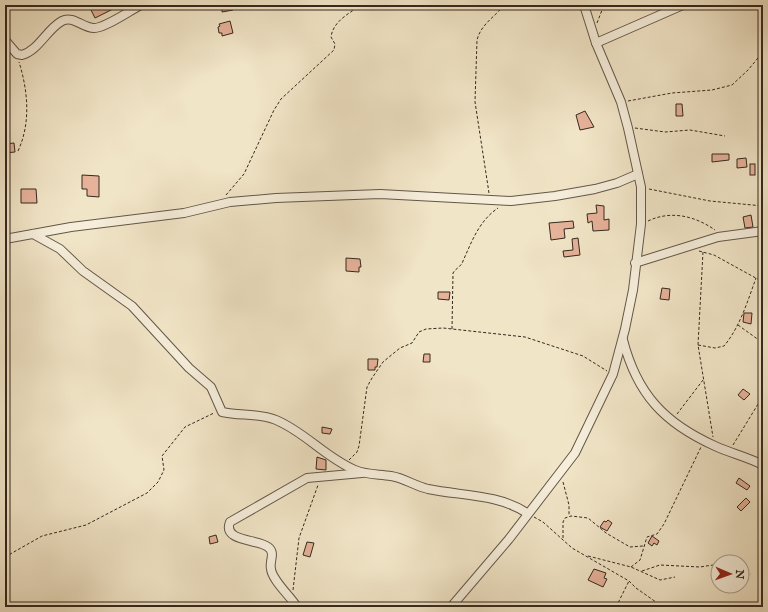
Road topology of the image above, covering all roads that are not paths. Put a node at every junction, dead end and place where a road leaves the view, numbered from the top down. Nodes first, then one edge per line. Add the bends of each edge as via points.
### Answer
1 (141, 5) edge
2 (584, 5) edge
3 (683, 5) edge
4 (5, 40) edge
5 (596, 43) junction
6 (638, 174) junction
7 (763, 231) edge
8 (33, 234) junction
9 (5, 239) edge
10 (635, 263) junction
11 (623, 339) junction
12 (763, 465) edge
13 (364, 473) junction
14 (527, 513) junction
15 (297, 607) edge
16 (451, 607) edge

1 - 4 street via 98,28 89,28 70,19 62,21 25,54 17,54
2 - 5 street
3 - 5 street
5 - 6 street via 621,102
6 - 8 street via 617,183 569,194 511,201 380,194 276,198 219,203 184,213
6 - 10 street via 641,224
7 - 10 street via 718,237
8 - 9 street
8 - 13 street via 60,249 83,271 132,306 188,368 211,387 220,409 234,414 258,415 277,420 344,464
10 - 11 street
11 - 12 street via 641,388 672,420 715,446
11 - 14 street via 612,374 581,443
13 - 14 street via 393,476 430,489 507,502
13 - 15 street via 307,478 230,522 232,534 238,538 258,542 270,548 273,554 270,569
14 - 16 street

